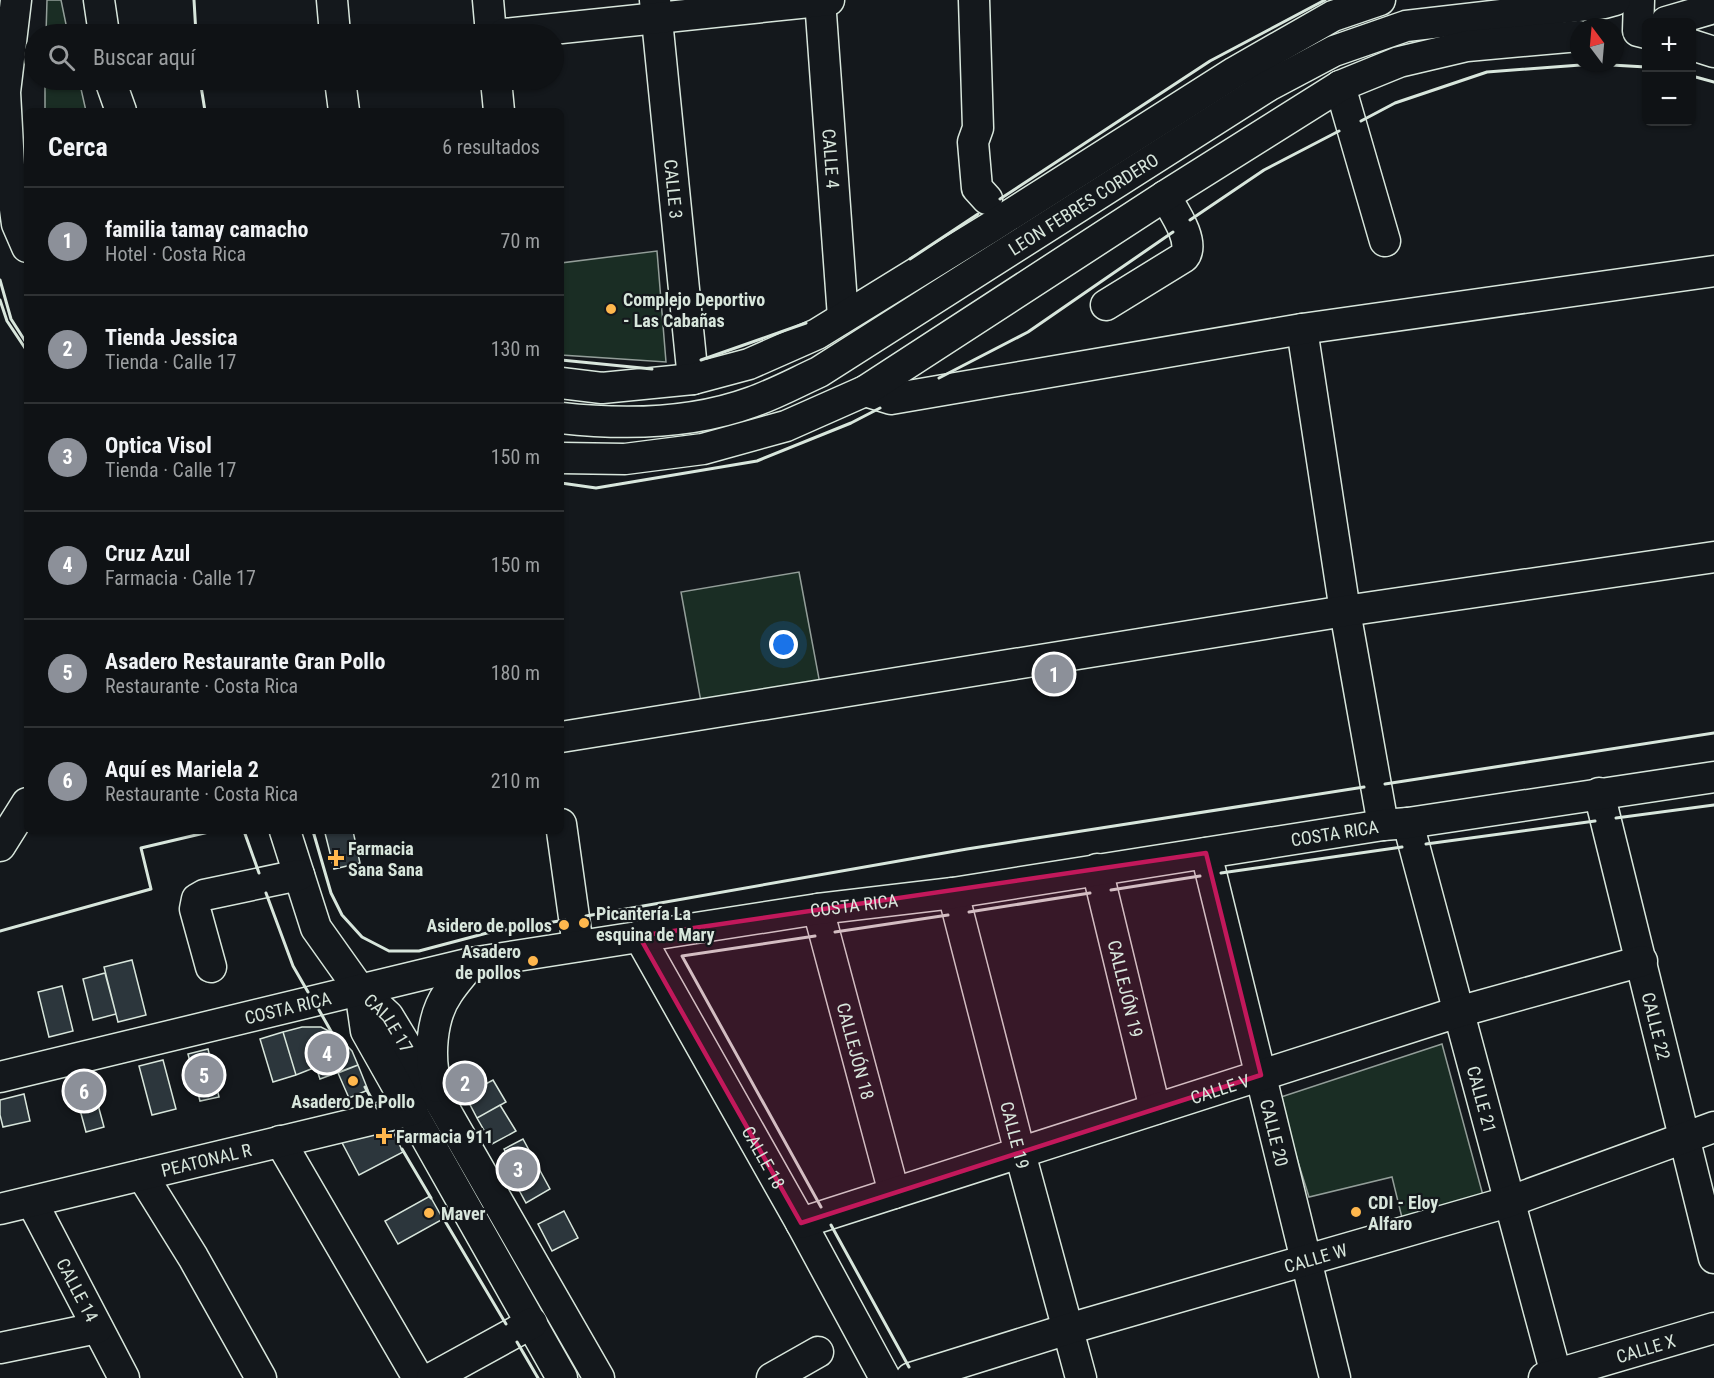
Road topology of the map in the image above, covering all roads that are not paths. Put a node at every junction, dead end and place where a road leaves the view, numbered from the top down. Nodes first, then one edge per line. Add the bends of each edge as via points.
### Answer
1 (16, 0) edge
2 (99, 0) edge
3 (332, 0) edge
4 (488, 0) edge
5 (820, 0) edge
6 (829, 0) edge
7 (974, 0) edge
8 (1380, 0) edge
9 (1639, 0) edge
10 (1606, 1) edge
11 (1714, 8) edge
12 (656, 10) edge
13 (1680, 18) edge
14 (1642, 22) edge
15 (103, 24) edge
16 (334, 24) edge
17 (490, 24) edge
18 (564, 25) edge
19 (1570, 37) edge
20 (1696, 46) edge
21 (1714, 52) edge
22 (1340, 86) junction
23 (114, 90) edge
24 (341, 90) edge
25 (497, 90) edge
26 (120, 108) edge
27 (344, 108) edge
28 (499, 108) edge
29 (1165, 196) junction
30 (989, 213) junction
31 (15, 232) edge
32 (1385, 241) dead end
33 (994, 261) junction
34 (1714, 271) edge
35 (1014, 293) junction
36 (1106, 304) dead end
37 (843, 317) junction
38 (1302, 328) junction
39 (693, 379) junction
40 (564, 383) edge
41 (865, 392) junction
42 (564, 418) edge
43 (564, 458) edge
44 (1714, 558) edge
45 (1345, 611) junction
46 (564, 737) edge
47 (1714, 777) edge
48 (1599, 793) junction
49 (24, 808) edge
50 (1395, 824) junction
51 (286, 834) edge
52 (562, 834) edge
53 (0, 846) edge
54 (1206, 853) junction
55 (1097, 869) junction
56 (299, 875) junction
57 (953, 893) junction
58 (818, 909) junction
59 (639, 936) junction
60 (578, 946) junction
61 (1642, 961) junction
62 (471, 963) junction
63 (211, 967) dead end
64 (360, 990) junction
65 (1458, 1012) junction
66 (1261, 1075) junction
67 (0, 1077) edge
68 (1155, 1109) junction
69 (412, 1110) junction
70 (445, 1110) junction
71 (1714, 1127) edge
72 (1684, 1137) junction
73 (280, 1141) junction
74 (1020, 1153) junction
75 (142, 1175) junction
76 (894, 1193) junction
77 (32, 1202) junction
78 (1508, 1202) junction
79 (0, 1209) edge
80 (801, 1223) junction
81 (1714, 1258) edge
82 (1306, 1259) junction
83 (532, 1323) junction
84 (97, 1328) junction
85 (1714, 1328) edge
86 (1068, 1329) junction
87 (0, 1347) edge
88 (818, 1352) dead end
89 (1552, 1377) edge
90 (124, 1378) edge
91 (261, 1378) edge
92 (418, 1378) edge
93 (432, 1378) edge
94 (562, 1378) edge
95 (599, 1378) edge
96 (772, 1378) edge
97 (885, 1378) edge
98 (911, 1378) edge
99 (1081, 1378) edge
100 (1335, 1378) edge

1 - 31 street via 5,92
2 - 15 street
3 - 16 street
4 - 17 street
5 - 6 street
5 - 12 street
5 - 37 street, CALLE 4
7 - 30 street via 978,128 973,142 977,188
8 - 30 street via 1333,16
9 - 14 street
10 - 33 street, LEON FEBRES CORDERO via 1406,26 1334,51 1268,86
11 - 13 street
12 - 18 street
12 - 39 street, CALLE 3
19 - 22 street, LEON FEBRES CORDERO via 1467,46 1399,62
20 - 21 street
22 - 29 street, LEON FEBRES CORDERO
22 - 32 street
23 - 26 street
24 - 27 street
25 - 28 street
29 - 35 street, LEON FEBRES CORDERO
29 - 36 street via 1182,227 1189,247 1187,253
30 - 33 street
30 - 37 street
33 - 35 street
33 - 42 street, LEON FEBRES CORDERO via 819,372 752,403 684,420 596,422
34 - 38 street
35 - 41 street, LEON FEBRES CORDERO
37 - 39 street via 817,334 749,364
38 - 41 street via 900,398
38 - 45 street, CALLE 21
39 - 40 street via 602,388
41 - 43 street, LEON FEBRES CORDERO via 786,426 703,448 625,459
44 - 45 street
45 - 46 street
45 - 50 street, CALLE 21
47 - 48 street, COSTA RICA
48 - 50 street, COSTA RICA
48 - 61 street, CALLE 22
49 - 53 street
50 - 54 street, COSTA RICA
50 - 65 street, CALLE 21
51 - 56 street
52 - 60 street
54 - 55 street, COSTA RICA
54 - 66 street, CALLE 20
55 - 57 street, COSTA RICA
55 - 68 street, CALLEJÓN 19
56 - 63 street via 197,899 195,909
56 - 64 street via 316,928
57 - 58 street, COSTA RICA
57 - 74 street, CALLE 19
58 - 59 street, COSTA RICA
58 - 76 street, CALLEJÓN 18
59 - 60 street, COSTA RICA
59 - 80 street, CALLE 18
60 - 62 street, COSTA RICA
61 - 65 street, CALLE V
61 - 72 street, CALLE 22
62 - 64 street, COSTA RICA
62 - 70 street via 446,994 432,1032 432,1072
64 - 67 street, COSTA RICA
64 - 69 street, CALLE 17 via 366,1031
64 - 70 street, CALLE 17 via 388,1016
65 - 66 street, CALLE V
65 - 78 street, CALLE 21
66 - 68 street, CALLE V
66 - 82 street, CALLE 20
68 - 74 street, CALLE V
69 - 73 street, PEATONAL R
69 - 83 street, CALLE 17
70 - 95 street, CALLE 17
71 - 72 street, CALLE W
72 - 78 street, CALLE W
72 - 81 street, CALLE 22
73 - 75 street, PEATONAL R
73 - 92 street
74 - 76 street, CALLE V
74 - 86 street, CALLE 19
75 - 77 street, PEATONAL R
75 - 91 street
76 - 80 street, CALLE V
77 - 79 street, PEATONAL R
77 - 84 street, CALLE 14
78 - 82 street, CALLE W
78 - 89 street, CALLE 21
80 - 97 street, CALLE 18
82 - 86 street, CALLE W
82 - 100 street, CALLE 20
83 - 93 street
83 - 94 street, CALLE 17
84 - 87 street
84 - 90 street, CALLE 14
85 - 89 street, CALLE X
86 - 98 street, CALLE W
86 - 99 street, CALLE 19
88 - 96 street

